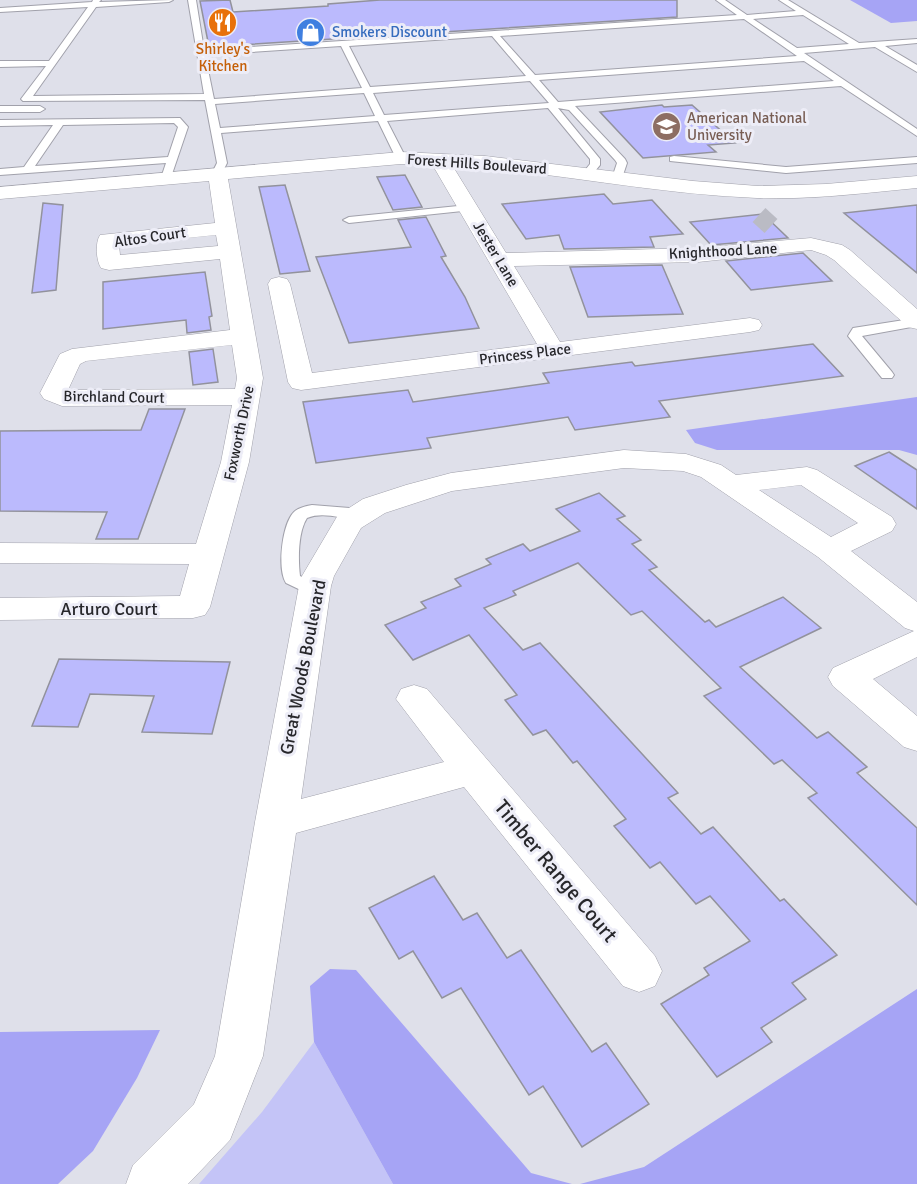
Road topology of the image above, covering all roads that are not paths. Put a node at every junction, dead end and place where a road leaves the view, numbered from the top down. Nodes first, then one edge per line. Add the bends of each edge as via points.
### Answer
1 (169, 0) edge
2 (192, 0) edge
3 (720, 0) edge
4 (783, 0) edge
5 (96, 2) edge
6 (70, 3) edge
7 (0, 10) edge
8 (805, 14) junction
9 (746, 17) junction
10 (494, 34) junction
11 (851, 34) dead end
12 (840, 35) junction
13 (917, 42) edge
14 (344, 44) junction
15 (876, 44) junction
16 (858, 46) junction
17 (795, 51) junction
18 (201, 53) junction
19 (805, 58) junction
20 (51, 63) junction
21 (0, 64) edge
22 (917, 69) edge
23 (532, 78) junction
24 (842, 83) junction
25 (367, 90) junction
26 (209, 101) junction
27 (556, 105) junction
28 (151, 108) junction
29 (0, 109) edge
30 (381, 118) junction
31 (144, 121) junction
32 (60, 122) junction
33 (0, 123) edge
34 (215, 131) junction
35 (917, 133) edge
36 (400, 158) junction
37 (438, 158) junction
38 (674, 159) dead end
39 (917, 160) edge
40 (169, 169) junction
41 (27, 171) junction
42 (0, 172) edge
43 (217, 173) junction
44 (587, 174) junction
45 (617, 178) junction
46 (917, 182) edge
47 (737, 191) junction
48 (1, 195) edge
49 (468, 208) junction
50 (349, 220) dead end
51 (788, 247) junction
52 (500, 260) junction
53 (279, 284) dead end
54 (917, 322) edge
55 (750, 326) dead end
56 (244, 336) junction
57 (553, 350) junction
58 (887, 375) dead end
59 (248, 397) junction
60 (732, 484) junction
61 (829, 550) junction
62 (0, 553) edge
63 (204, 568) junction
64 (0, 609) edge
65 (917, 620) edge
66 (917, 642) edge
67 (414, 699) dead end
68 (917, 737) edge
69 (472, 770) junction
70 (275, 822) junction
71 (639, 971) dead end
72 (152, 1184) edge

1 - 5 lane
2 - 18 lane
3 - 9 lane
4 - 8 lane
5 - 6 lane
5 - 20 lane
6 - 7 lane
8 - 9 lane
8 - 12 lane
9 - 10 lane
9 - 17 lane
10 - 14 lane
10 - 23 lane
11 - 12 lane
12 - 16 lane
13 - 15 lane
14 - 18 lane
14 - 25 lane
15 - 16 lane
15 - 22 lane
16 - 17 lane
17 - 19 lane
18 - 26 lane
19 - 23 lane
19 - 24 lane
20 - 21 lane
20 - 26 lane via 26,99
23 - 25 lane
23 - 27 lane
24 - 27 lane
24 - 35 lane
25 - 26 lane
25 - 30 lane
26 - 28 lane
26 - 34 lane
27 - 30 lane
27 - 44 lane via 552,109 595,159
27 - 45 lane via 572,108 620,159
28 - 29 lane
28 - 31 lane
30 - 34 lane
30 - 36 lane
31 - 32 lane
31 - 40 lane via 177,120 183,127
32 - 33 lane
32 - 41 lane
34 - 43 lane via 222,163
36 - 37 street, Forest Hills Boulevard
36 - 43 street, Forest Hills Boulevard
37 - 44 street, Forest Hills Boulevard
37 - 49 street, Jester Lane
38 - 39 lane via 786,170
40 - 41 lane
40 - 43 street, Forest Hills Boulevard
40 - 48 street, Forest Hills Boulevard
41 - 42 lane
43 - 56 street, Foxworth Drive
44 - 45 street, Forest Hills Boulevard
45 - 47 street, Forest Hills Boulevard
46 - 47 street, Forest Hills Boulevard via 801,192
47 - 51 street
49 - 50 lane
49 - 52 street, Jester Lane
51 - 52 street, Knighthood Lane via 698,255
51 - 54 street, Knighthood Lane via 811,244 834,250
52 - 57 street, Jester Lane
53 - 57 street, Princess Place via 301,382
54 - 58 lane via 858,331 855,336
55 - 57 street, Princess Place
56 - 59 street, Foxworth Drive via 250,378
56 - 59 street, Birchland Court via 81,354 69,359 53,393 62,398
59 - 63 street, Foxworth Drive via 236,462
60 - 61 street, Great Woods Boulevard
60 - 61 street via 807,476 881,524
60 - 70 street, Great Woods Boulevard via 711,471 686,463 624,459 451,482 374,506 350,522 318,576
61 - 65 street, Great Woods Boulevard
62 - 63 street
63 - 64 street, Arturo Court via 193,607
66 - 68 street via 846,677
67 - 69 street, Timber Range Court
69 - 70 street
69 - 71 street, Timber Range Court
70 - 72 street, Great Woods Boulevard via 239,1056 212,1122

